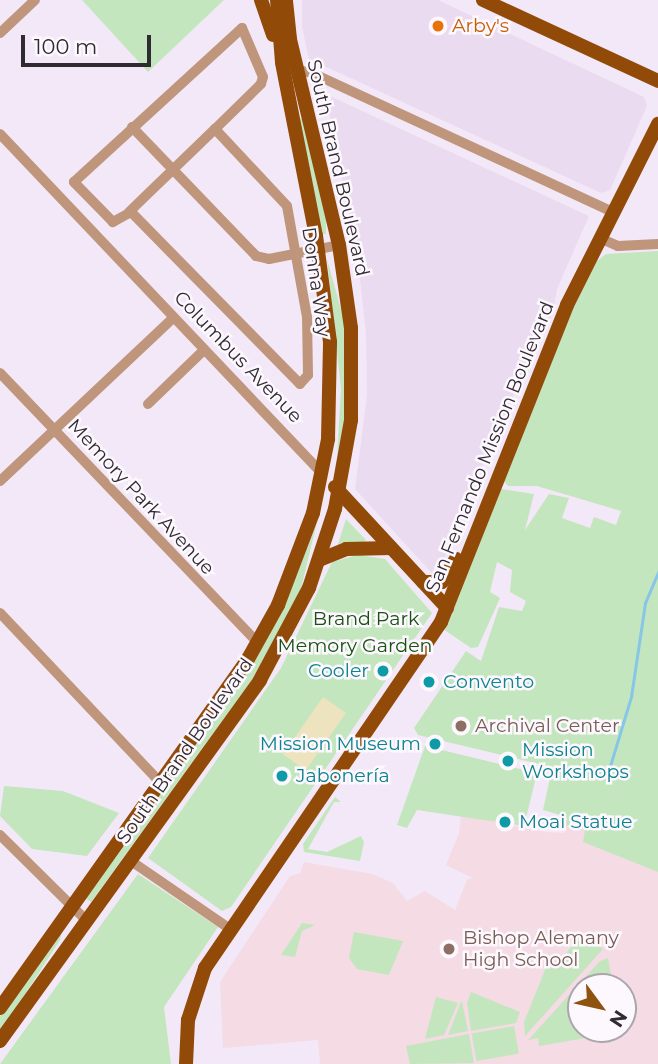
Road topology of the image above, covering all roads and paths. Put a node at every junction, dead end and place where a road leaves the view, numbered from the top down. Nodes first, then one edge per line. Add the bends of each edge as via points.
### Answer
1 (35, 0) edge
2 (261, 0) edge
3 (277, 0) edge
4 (286, 0) edge
5 (483, 0) edge
6 (0, 33) edge
7 (282, 62) junction
8 (297, 70) junction
9 (658, 81) edge
10 (658, 124) edge
11 (132, 127) junction
12 (215, 129) junction
13 (0, 134) edge
14 (172, 170) junction
15 (129, 212) junction
16 (615, 214) junction
17 (603, 239) junction
18 (658, 244) edge
19 (340, 245) junction
20 (318, 249) junction
21 (298, 253) junction
22 (173, 318) junction
23 (204, 351) junction
24 (0, 373) edge
25 (148, 404) dead end
26 (54, 430) junction
27 (322, 473) junction
28 (0, 481) edge
29 (338, 491) junction
30 (481, 520) junction
31 (391, 548) junction
32 (319, 560) junction
33 (423, 582) junction
34 (447, 608) junction
35 (0, 613) edge
36 (258, 643) junction
37 (161, 783) junction
38 (0, 835) edge
39 (131, 861) junction
40 (71, 907) junction
41 (87, 921) junction
42 (230, 929) junction
43 (0, 1007) edge
44 (0, 1041) edge
45 (186, 1064) edge

1 - 6 street
2 - 7 main road
3 - 7 main road, South Brand Boulevard
4 - 8 main road, South Brand Boulevard
5 - 9 main road
7 - 20 main road, South Brand Boulevard
8 - 16 street via 313,73
8 - 19 main road, South Brand Boulevard
10 - 16 main road, San Fernando Mission Boulevard
11 - 12 street via 242,28 263,78
11 - 14 street
11 - 15 street via 74,182 113,222
12 - 14 street
12 - 21 street, Donna Way via 287,206
13 - 22 street, Columbus Avenue
14 - 15 street
14 - 21 street via 256,256 269,259
15 - 21 street, Donna Way via 296,382 304,383 307,317
16 - 17 main road, San Fernando Mission Boulevard
17 - 18 street via 618,246
17 - 30 main road, San Fernando Mission Boulevard via 563,313
19 - 20 street
19 - 29 main road, South Brand Boulevard via 353,362 348,442
20 - 21 street
20 - 27 main road, South Brand Boulevard via 331,364
22 - 23 street, Columbus Avenue
22 - 26 street
23 - 25 street
23 - 27 street, Columbus Avenue
24 - 26 street, Memory Park Avenue
26 - 28 street
26 - 36 street, Memory Park Avenue
27 - 29 main road, Columbus Avenue
27 - 36 main road, South Brand Boulevard via 294,570
29 - 31 main road, Columbus Avenue
29 - 32 main road, South Brand Boulevard
30 - 33 main road via 466,537 448,577 434,585
30 - 34 main road, San Fernando Mission Boulevard
31 - 32 main road via 354,548
31 - 33 main road, Columbus Avenue
32 - 39 main road, South Brand Boulevard via 266,671
33 - 34 main road, Columbus Avenue
34 - 42 main road, San Fernando Mission Boulevard
35 - 37 street
36 - 37 main road, South Brand Boulevard
37 - 40 main road, South Brand Boulevard
38 - 40 street
39 - 41 main road, South Brand Boulevard
39 - 42 street
40 - 41 street
40 - 43 main road, South Brand Boulevard
41 - 44 main road, South Brand Boulevard
42 - 45 main road, San Fernando Mission Boulevard via 195,991

